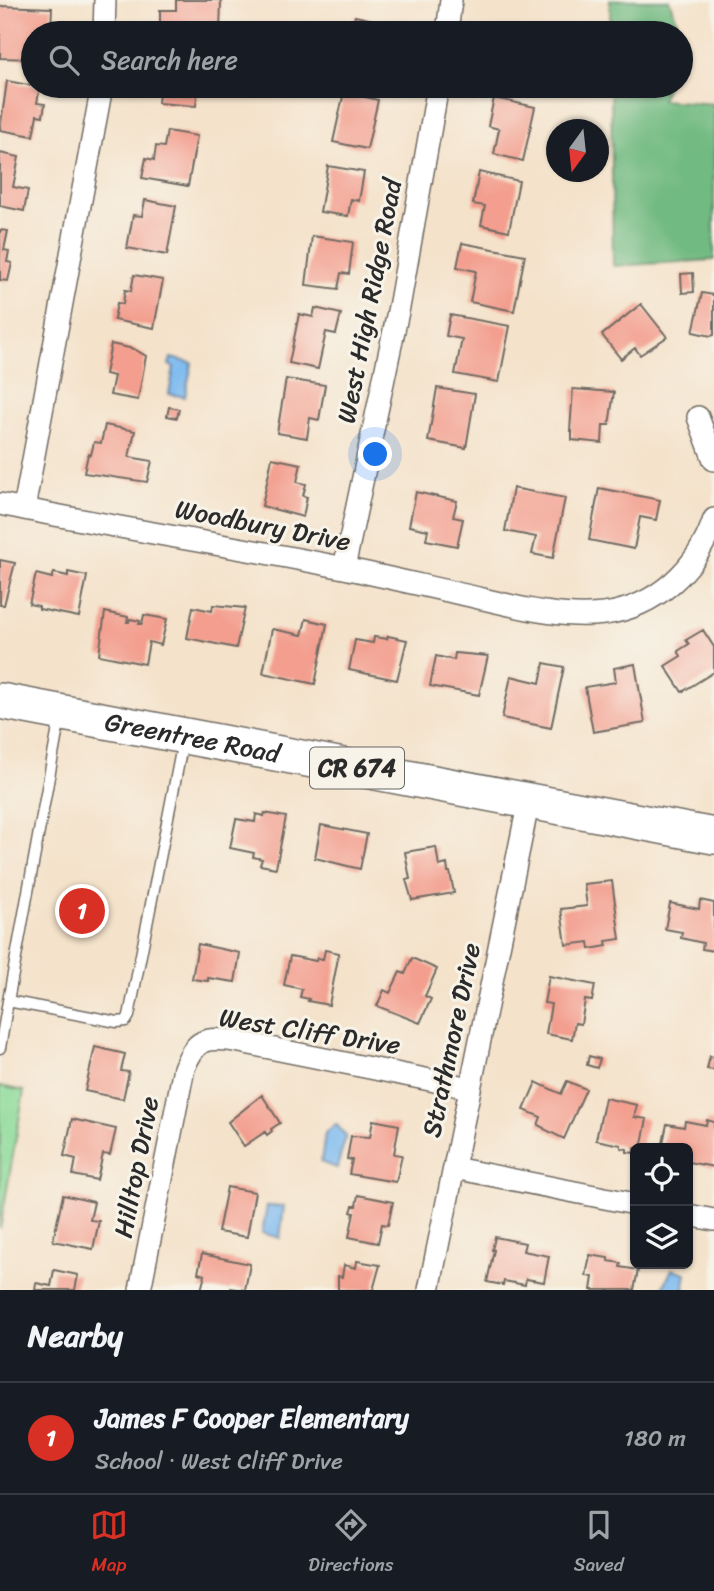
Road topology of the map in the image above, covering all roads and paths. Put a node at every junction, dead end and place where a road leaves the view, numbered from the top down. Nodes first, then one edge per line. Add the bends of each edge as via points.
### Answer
1 (105, 0) edge
2 (451, 0) edge
3 (104, 21) edge
4 (448, 21) edge
5 (100, 98) edge
6 (436, 98) edge
7 (698, 417) dead end
8 (714, 460) edge
9 (0, 504) edge
10 (24, 509) junction
11 (714, 519) edge
12 (344, 568) junction
13 (0, 701) edge
14 (61, 712) junction
15 (184, 735) junction
16 (529, 800) junction
17 (714, 836) edge
18 (9, 1001) junction
19 (0, 1048) edge
20 (189, 1056) joint
21 (470, 1088) junction
22 (454, 1168) junction
23 (630, 1203) edge
24 (693, 1216) edge
25 (714, 1220) edge
26 (140, 1290) edge
27 (429, 1290) edge

1 - 3 street
2 - 4 street
5 - 10 street
6 - 12 street, West High Ridge Road via 400,302
7 - 8 street
9 - 10 street, Woodbury Drive
10 - 12 street, Woodbury Drive
11 - 12 street, Woodbury Drive via 691,564 666,588 635,606 604,614 575,616 514,606
13 - 14 main road, Greentree Road / CR 674
14 - 15 main road, Greentree Road / CR 674
14 - 18 lane
15 - 16 main road, Greentree Road / CR 674
15 - 18 lane via 129,1016 121,1022
16 - 17 main road, Greentree Road / CR 674
16 - 21 street, Strathmore Drive
18 - 19 lane
20 - 21 street, West Cliff Drive via 201,1042 219,1039
20 - 26 street, Hilltop Drive
21 - 22 street, Strathmore Drive
22 - 23 street
22 - 27 street, Strathmore Drive
24 - 25 street

